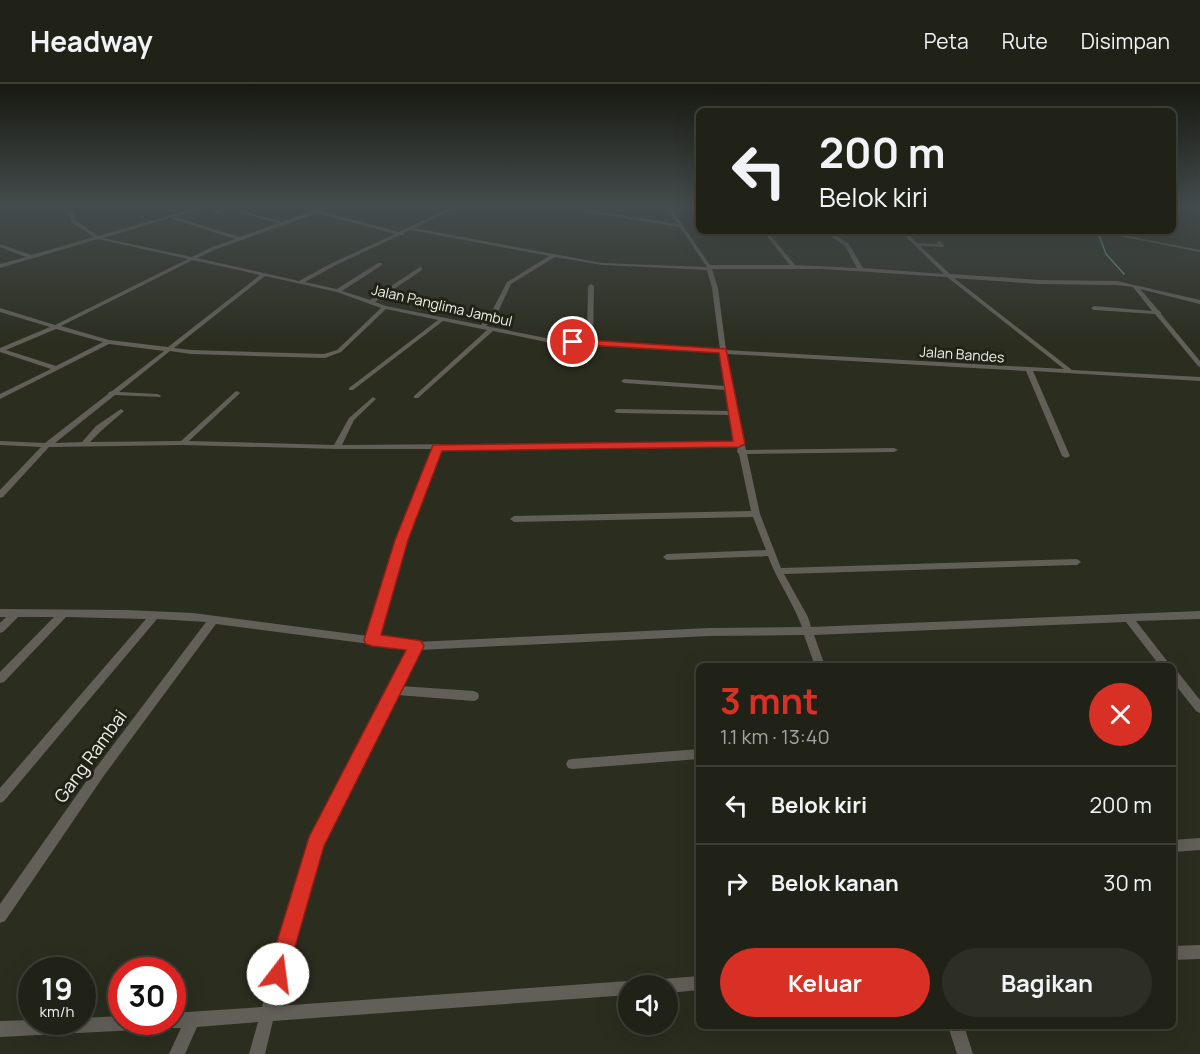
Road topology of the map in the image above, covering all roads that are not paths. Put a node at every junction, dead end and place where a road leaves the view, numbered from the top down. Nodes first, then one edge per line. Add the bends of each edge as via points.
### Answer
1 (19, 252) edge
2 (48, 252) edge
3 (158, 252) edge
4 (208, 252) edge
5 (357, 252) edge
6 (539, 252) edge
7 (698, 252) edge
8 (782, 252) edge
9 (851, 252) edge
10 (923, 252) edge
11 (554, 255) junction
12 (31, 257) junction
13 (190, 260) junction
14 (934, 263) junction
15 (380, 264) dead end
16 (949, 264) dead end
17 (0, 266) edge
18 (794, 267) junction
19 (709, 268) junction
20 (420, 269) dead end
21 (861, 270) junction
22 (264, 275) junction
23 (949, 276) junction
24 (299, 283) junction
25 (591, 286) dead end
26 (1135, 286) junction
27 (338, 291) junction
28 (371, 302) junction
29 (1200, 302) edge
30 (385, 307) junction
31 (1094, 308) dead end
32 (0, 310) edge
33 (1159, 312) junction
34 (442, 319) junction
35 (55, 327) junction
36 (482, 327) junction
37 (491, 329) junction
38 (108, 342) junction
39 (590, 342) junction
40 (166, 350) junction
41 (723, 351) junction
42 (1200, 364) edge
43 (55, 368) junction
44 (1029, 370) junction
45 (1070, 372) junction
46 (1200, 379) edge
47 (624, 381) dead end
48 (728, 388) junction
49 (351, 389) dead end
50 (111, 393) junction
51 (237, 393) dead end
52 (158, 396) dead end
53 (0, 397) edge
54 (416, 398) dead end
55 (373, 399) dead end
56 (121, 411) dead end
57 (617, 411) dead end
58 (733, 413) junction
59 (0, 443) edge
60 (183, 443) junction
61 (47, 445) junction
62 (84, 445) junction
63 (337, 447) junction
64 (437, 447) junction
65 (740, 448) junction
66 (894, 450) dead end
67 (1066, 456) dead end
68 (0, 495) edge
69 (756, 514) junction
70 (514, 519) dead end
71 (772, 553) junction
72 (667, 557) dead end
73 (1077, 562) dead end
74 (778, 571) junction
75 (0, 613) edge
76 (16, 613) junction
77 (64, 613) junction
78 (155, 615) junction
79 (1200, 615) edge
80 (1129, 619) junction
81 (213, 620) junction
82 (806, 625) junction
83 (0, 629) edge
84 (372, 640) junction
85 (416, 646) junction
86 (819, 663) edge
87 (1164, 663) edge
88 (1176, 678) edge
89 (0, 679) edge
90 (394, 690) junction
91 (474, 696) dead end
92 (1200, 708) edge
93 (696, 754) edge
94 (572, 764) dead end
95 (0, 797) edge
96 (1200, 844) edge
97 (1176, 846) edge
98 (0, 916) edge
99 (1200, 952) edge
100 (1176, 953) edge
101 (696, 983) edge
102 (678, 985) edge
103 (618, 989) edge
104 (267, 1015) junction
105 (186, 1020) edge
106 (192, 1020) junction
107 (108, 1024) edge
108 (0, 1029) edge
109 (957, 1029) edge
110 (177, 1054) edge
111 (256, 1054) edge
112 (965, 1054) edge

1 - 12 street
2 - 12 street
3 - 13 street, Jalan Panglima Jambul
4 - 13 street
5 - 24 street
6 - 11 street
7 - 19 street
8 - 18 street
9 - 21 street
10 - 14 street
11 - 19 street via 602,264
11 - 36 street via 509,283 495,312
12 - 17 street
13 - 22 street, Jalan Panglima Jambul
13 - 35 street
14 - 16 street
14 - 23 street
15 - 27 street
18 - 19 street
18 - 21 street
19 - 41 street
20 - 28 street
21 - 23 street
22 - 24 street, Jalan Panglima Jambul
22 - 40 street
23 - 26 street
23 - 45 street
24 - 27 street, Jalan Panglima Jambul
25 - 39 street
26 - 29 street
26 - 33 street
27 - 28 street, Jalan Panglima Jambul
28 - 30 street, Jalan Panglima Jambul
30 - 34 street, Jalan Panglima Jambul
30 - 40 street via 333,355
31 - 33 street
32 - 35 street
33 - 42 street
34 - 36 street, Jalan Panglima Jambul
34 - 49 street
35 - 38 street
35 - 43 street via 0,350
36 - 37 street, Jalan Panglima Jambul
37 - 39 street, Jalan Panglima Jambul via 556,342
37 - 54 street
38 - 40 street
38 - 43 street
39 - 41 street, Jalan Panglima Jambul
40 - 50 street
41 - 44 street, Jalan Bandes
41 - 48 street
43 - 53 street
44 - 45 street, Jalan Bandes
44 - 67 street
45 - 46 street, Jalan Bandes
47 - 48 street
48 - 58 street
50 - 52 street
50 - 61 street
51 - 60 street
55 - 63 street via 348,423
56 - 62 street
57 - 58 street
58 - 65 street
59 - 61 street
60 - 62 street
60 - 63 street
61 - 62 street
61 - 68 street
63 - 64 street
64 - 65 street
64 - 84 street via 401,540
65 - 66 street
65 - 69 street
69 - 70 street
69 - 71 street
71 - 72 street
71 - 74 street
73 - 74 street
74 - 82 street
75 - 76 street
76 - 77 street
76 - 83 street
77 - 78 street
77 - 89 street
78 - 81 street
78 - 95 street
79 - 80 street
80 - 82 street
80 - 87 street
81 - 84 street
81 - 98 street, Gang Rambai via 99,773
82 - 85 street
82 - 86 street
84 - 85 street
85 - 90 street
88 - 92 street
90 - 91 street
90 - 104 street via 316,844
93 - 94 street
96 - 97 street
99 - 100 street
101 - 102 street
103 - 104 street
104 - 106 street
104 - 111 street
105 - 106 street
106 - 110 street
107 - 108 street
109 - 112 street

